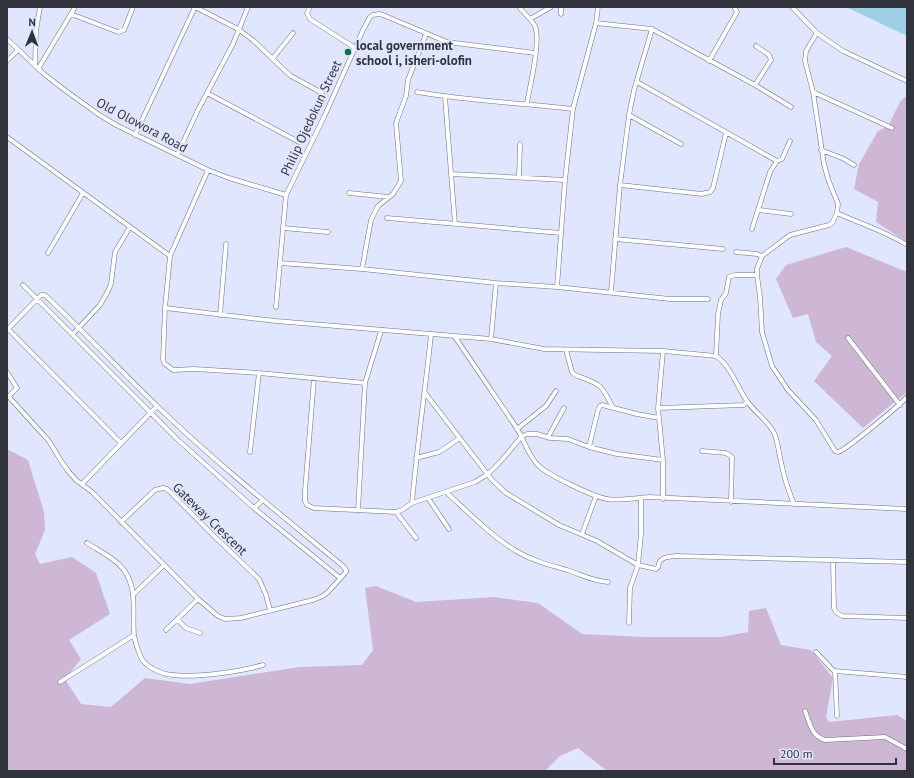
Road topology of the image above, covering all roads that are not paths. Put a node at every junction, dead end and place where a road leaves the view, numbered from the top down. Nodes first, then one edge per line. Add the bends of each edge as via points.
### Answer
1 (40, 7) edge
2 (75, 7) edge
3 (133, 7) edge
4 (195, 7) edge
5 (248, 7) edge
6 (310, 7) edge
7 (519, 7) edge
8 (551, 7) edge
9 (561, 7) edge
10 (598, 7) edge
11 (734, 7) edge
12 (792, 7) edge
13 (71, 14) junction
14 (561, 14) dead end
15 (530, 19) junction
16 (596, 24) junction
17 (238, 28) junction
18 (652, 29) junction
19 (293, 33) dead end
20 (817, 33) junction
21 (426, 34) junction
22 (7, 39) edge
23 (756, 46) dead end
24 (355, 48) junction
25 (18, 50) junction
26 (535, 53) junction
27 (273, 58) junction
28 (7, 61) edge
29 (709, 61) junction
30 (34, 66) junction
31 (38, 69) junction
32 (907, 81) edge
33 (637, 82) junction
34 (755, 85) junction
35 (417, 92) dead end
36 (813, 92) junction
37 (207, 93) junction
38 (322, 93) dead end
39 (445, 97) junction
40 (527, 103) junction
41 (791, 107) dead end
42 (574, 109) junction
43 (629, 115) junction
44 (892, 128) dead end
45 (726, 133) junction
46 (135, 134) junction
47 (7, 137) edge
48 (790, 141) dead end
49 (299, 142) dead end
50 (520, 144) dead end
51 (681, 144) dead end
52 (821, 150) junction
53 (177, 155) junction
54 (777, 161) junction
55 (854, 165) dead end
56 (208, 170) junction
57 (451, 174) junction
58 (519, 177) junction
59 (565, 180) junction
60 (620, 185) junction
61 (83, 193) junction
62 (349, 193) dead end
63 (286, 195) junction
64 (389, 198) junction
65 (759, 210) junction
66 (837, 213) junction
67 (791, 214) dead end
68 (387, 218) dead end
69 (455, 224) junction
70 (130, 227) junction
71 (283, 228) junction
72 (752, 229) dead end
73 (328, 232) dead end
74 (561, 233) junction
75 (615, 239) junction
76 (226, 244) dead end
77 (907, 245) edge
78 (723, 249) dead end
79 (736, 252) dead end
80 (48, 253) dead end
81 (170, 256) junction
82 (762, 256) junction
83 (280, 263) junction
84 (362, 269) junction
85 (757, 275) junction
86 (496, 283) junction
87 (23, 285) dead end
88 (557, 287) junction
89 (611, 292) junction
90 (36, 299) junction
91 (708, 300) dead end
92 (276, 307) dead end
93 (165, 308) junction
94 (220, 315) junction
95 (79, 327) junction
96 (8, 328) edge
97 (381, 331) junction
98 (73, 334) junction
99 (431, 334) junction
100 (455, 337) junction
101 (848, 338) dead end
102 (491, 339) junction
103 (566, 350) junction
104 (663, 351) junction
105 (716, 356) junction
106 (7, 372) edge
107 (258, 373) junction
108 (314, 379) junction
109 (365, 383) junction
110 (556, 391) dead end
111 (425, 393) junction
112 (907, 397) edge
113 (747, 402) junction
114 (900, 405) junction
115 (157, 406) junction
116 (564, 408) dead end
117 (612, 408) junction
118 (658, 408) junction
119 (151, 412) junction
120 (659, 418) junction
121 (517, 429) junction
122 (522, 436) junction
123 (548, 437) junction
124 (460, 438) junction
125 (121, 443) junction
126 (589, 446) junction
127 (702, 451) dead end
128 (250, 452) dead end
129 (416, 458) junction
130 (663, 460) junction
131 (488, 474) junction
132 (82, 484) junction
133 (446, 492) junction
134 (596, 496) junction
135 (428, 498) junction
136 (641, 498) junction
137 (663, 499) junction
138 (262, 500) junction
139 (731, 502) junction
140 (412, 503) junction
141 (794, 504) junction
142 (254, 508) junction
143 (907, 509) edge
144 (358, 510) junction
145 (396, 512) junction
146 (121, 522) junction
147 (449, 529) dead end
148 (582, 534) junction
149 (416, 538) dead end
150 (87, 543) dead end
151 (833, 561) junction
152 (907, 562) edge
153 (164, 565) junction
154 (638, 565) junction
155 (340, 578) junction
156 (608, 582) dead end
157 (134, 594) junction
158 (198, 599) junction
159 (270, 610) junction
160 (907, 618) edge
161 (177, 620) junction
162 (629, 623) dead end
163 (166, 630) dead end
164 (200, 633) dead end
165 (134, 635) junction
166 (816, 652) dead end
167 (263, 665) dead end
168 (835, 671) junction
169 (907, 677) edge
170 (60, 682) dead end
171 (805, 711) dead end
172 (837, 716) dead end
173 (907, 749) edge

1 - 30 street
2 - 13 street
3 - 13 street via 124,30 118,32
4 - 17 street
4 - 46 street
5 - 17 street
6 - 24 street via 307,13 310,19
7 - 15 street
8 - 15 street
9 - 14 street
10 - 16 street
11 - 29 street via 737,12
12 - 20 street
13 - 31 street
15 - 26 street via 536,33
16 - 18 street
16 - 42 street
17 - 27 street
17 - 37 street via 233,44
18 - 29 street
18 - 33 street
19 - 27 street
20 - 32 street via 843,51
20 - 36 street via 805,56
21 - 24 street, Philip Ojedokun Street via 376,14 370,17
21 - 26 street, Philip Ojedokun Street via 458,44
21 - 64 street via 408,80 406,96 396,123 401,181
22 - 25 street, Old Olowora Road
23 - 34 street via 769,55 771,60
24 - 63 street, Philip Ojedokun Street
25 - 28 street
25 - 30 street, Old Olowora Road
26 - 40 street
27 - 38 street via 291,76
29 - 34 street
30 - 31 street, Old Olowora Road
31 - 46 street, Old Olowora Road via 98,114
33 - 43 street
33 - 45 street
34 - 41 street
35 - 39 street
36 - 44 street
36 - 52 street
37 - 49 street
37 - 53 street
39 - 40 street
39 - 57 street
40 - 42 street
42 - 59 street
43 - 51 street
43 - 60 street
45 - 54 street
45 - 60 street via 710,192 702,194
46 - 53 street, Old Olowora Road
47 - 61 street
48 - 54 street via 782,159
50 - 58 street
52 - 55 street
52 - 66 street via 828,179 838,204
53 - 56 street, Old Olowora Road
54 - 65 street via 770,172
56 - 63 street, Old Olowora Road
56 - 81 street
57 - 58 street
57 - 69 street
58 - 59 street
59 - 74 street
60 - 75 street
61 - 70 street
61 - 80 street
62 - 64 street
63 - 71 street, Philip Ojedokun Street
64 - 84 street via 378,206 370,220
65 - 67 street
65 - 72 street
66 - 77 street via 882,231
66 - 82 street via 829,225 790,235
68 - 69 street
69 - 74 street
70 - 81 street
70 - 95 street via 115,252 111,284 107,294
71 - 73 street
71 - 83 street, Philip Ojedokun Street
74 - 88 street
75 - 78 street
75 - 89 street
76 - 94 street
79 - 82 street
81 - 93 street
82 - 85 street
83 - 84 street
83 - 92 street, Philip Ojedokun Street
84 - 86 street
85 - 105 street via 728,277 726,293 721,300 718,314
85 - 114 street via 762,332 772,366 788,390 816,420 835,451 841,451
86 - 88 street
86 - 102 street
87 - 90 street
88 - 89 street
89 - 91 street via 670,299
90 - 95 street via 40,295 45,295
90 - 96 street
90 - 98 street
93 - 94 street
93 - 107 street via 163,359 168,367 173,370
94 - 97 street
95 - 98 street
95 - 115 street
96 - 125 street
97 - 99 street
97 - 109 street
98 - 119 street
99 - 100 street
99 - 111 street
100 - 102 street
100 - 121 street
101 - 114 street
102 - 103 street via 544,349
103 - 104 street
103 - 117 street via 572,372 605,390
104 - 105 street
104 - 118 street
105 - 113 street via 722,360
106 - 132 street via 17,388 10,395 10,399 49,441 69,472
107 - 108 street
107 - 128 street
108 - 109 street
108 - 144 street via 305,501 314,508
109 - 144 street
110 - 121 street via 546,406
111 - 124 street
111 - 129 street
112 - 114 street
113 - 118 street via 744,405
113 - 141 street via 775,435 784,477
115 - 119 street
115 - 138 street
116 - 123 street
117 - 120 street
117 - 126 street via 600,406
118 - 120 street
119 - 125 street
119 - 142 street via 177,439
120 - 130 street
121 - 122 street
122 - 123 street via 532,434
122 - 131 street
122 - 134 street via 528,453 540,467 550,475
123 - 126 street via 568,439
124 - 129 street via 439,452
124 - 131 street
125 - 132 street
126 - 130 street via 617,454
127 - 139 street via 726,453 732,458
129 - 140 street
130 - 137 street
131 - 133 street
131 - 148 street via 514,498 559,525
132 - 146 street
133 - 135 street
133 - 156 street via 516,551 551,566 593,580
134 - 136 street via 609,499
134 - 148 street
135 - 140 street
135 - 147 street
136 - 137 street
136 - 154 street
137 - 139 street
138 - 142 street
138 - 155 street via 346,570
139 - 141 street
140 - 145 street
141 - 143 street
142 - 155 street
144 - 145 street
145 - 149 street
146 - 153 street
146 - 159 street, Gateway Crescent via 155,490 168,489 259,579
148 - 154 street
150 - 157 street via 118,563 125,571
151 - 152 street
151 - 154 street via 676,556 663,558 656,569
151 - 160 street via 834,608 838,614
153 - 157 street
153 - 158 street
154 - 162 street via 630,588
155 - 159 street via 323,596
157 - 165 street
158 - 159 street via 225,619 241,618
158 - 161 street
161 - 163 street
161 - 164 street via 186,628
165 - 167 street via 142,659 165,674 201,674
165 - 170 street
166 - 168 street
168 - 169 street
168 - 172 street
171 - 173 street via 817,737 825,740 885,737

